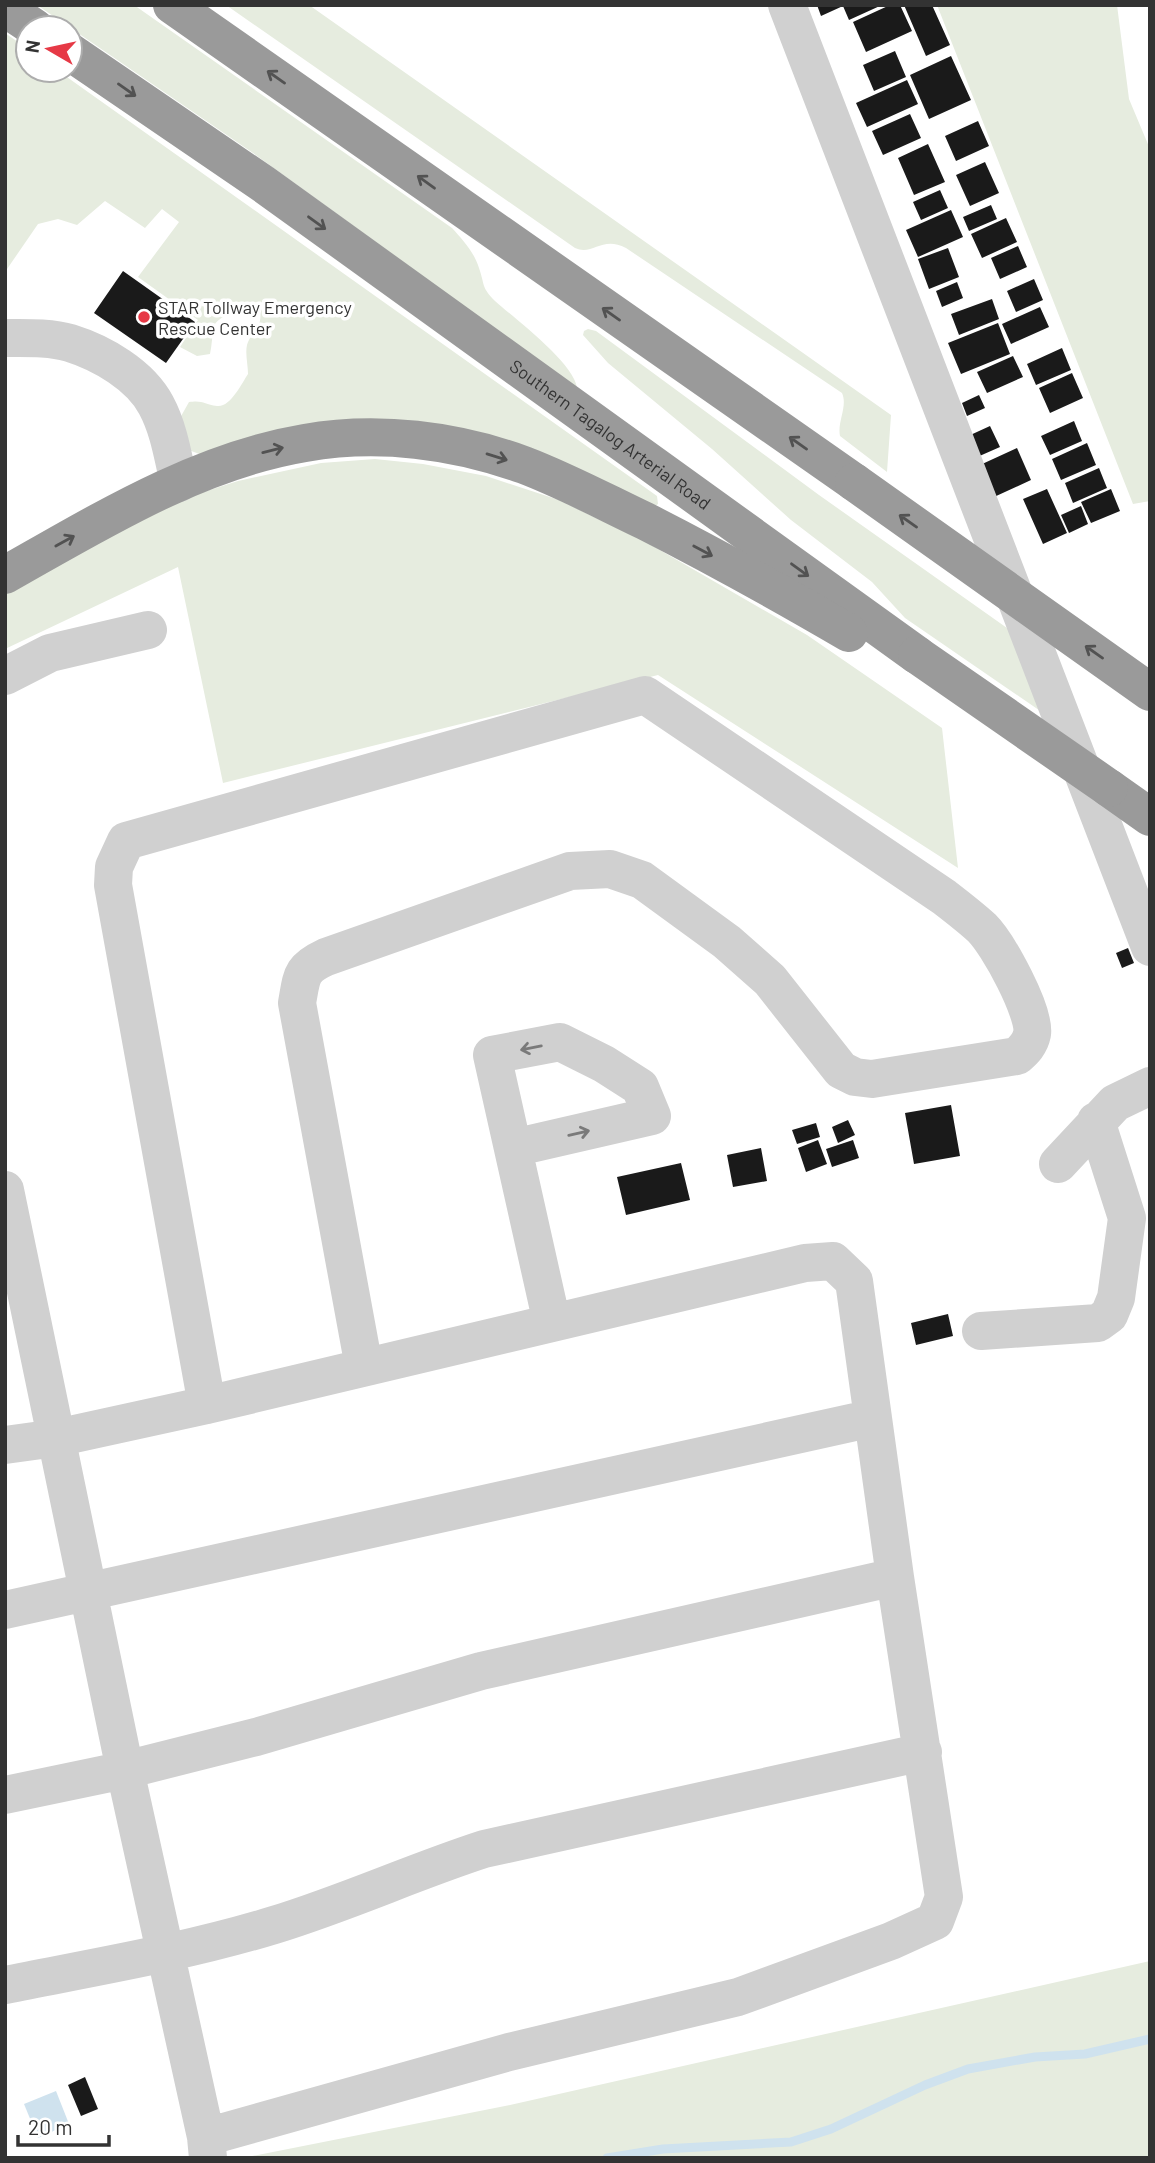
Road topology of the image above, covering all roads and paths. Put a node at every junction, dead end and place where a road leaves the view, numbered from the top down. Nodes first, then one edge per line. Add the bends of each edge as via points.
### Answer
1 (172, 5) edge
2 (787, 5) edge
3 (84, 62) edge
4 (5, 338) edge
5 (179, 483) junction
6 (5, 575) edge
7 (148, 630) dead end
8 (923, 667) junction
9 (5, 676) edge
10 (1150, 692) edge
11 (1150, 817) edge
12 (1150, 947) edge
13 (1150, 1086) edge
14 (1096, 1121) junction
15 (513, 1148) dead end
16 (1058, 1164) dead end
17 (5, 1190) edge
18 (13, 1259) edge
19 (552, 1323) junction
20 (981, 1331) dead end
21 (365, 1367) junction
22 (207, 1405) junction
23 (873, 1418) junction
24 (56, 1438) junction
25 (5, 1446) edge
26 (895, 1577) junction
27 (89, 1590) junction
28 (5, 1610) edge
29 (923, 1752) junction
30 (125, 1770) junction
31 (5, 1795) edge
32 (165, 1953) junction
33 (5, 1985) edge
34 (207, 2148) edge

10 -> 1 highway, bridge
2 - 12 street
3 -> 8 highway, Southern Tagalog Arterial Road via 262,183
4 - 5 street via 69,343 133,377 156,404
6 -> 5 highway
5 -> 8 highway via 254,455 341,438 433,441 486,453 561,480
7 - 9 street via 50,653
8 - 11 highway, Southern Tagalog Arterial Road, bridge
13 - 14 street via 1115,1102
14 - 16 street
14 - 20 street via 1127,1217 1116,1298 1109,1315 1098,1322
15 - 19 street
17 - 18 street
18 - 24 street
19 - 21 street
19 - 23 street via 805,1263 833,1261 854,1281
21 - 22 street
21 - 22 street via 297,1003 308,965 570,871 610,869 642,880 727,942 769,980 841,1070 872,1079 1017,1056 1027,1047 1031,1017 1003,957 984,930 944,897 645,695 126,841 114,867 113,885
22 - 24 street
23 - 26 street
23 - 27 street
24 - 25 street
24 - 27 street
26 - 29 street
26 - 30 street via 481,1671
27 - 28 street
27 - 30 street
29 - 32 street via 484,1849 278,1924
29 - 34 street via 944,1897 935,1921 738,1997 509,2052
30 - 31 street
30 - 32 street
32 - 33 street
32 - 34 street

